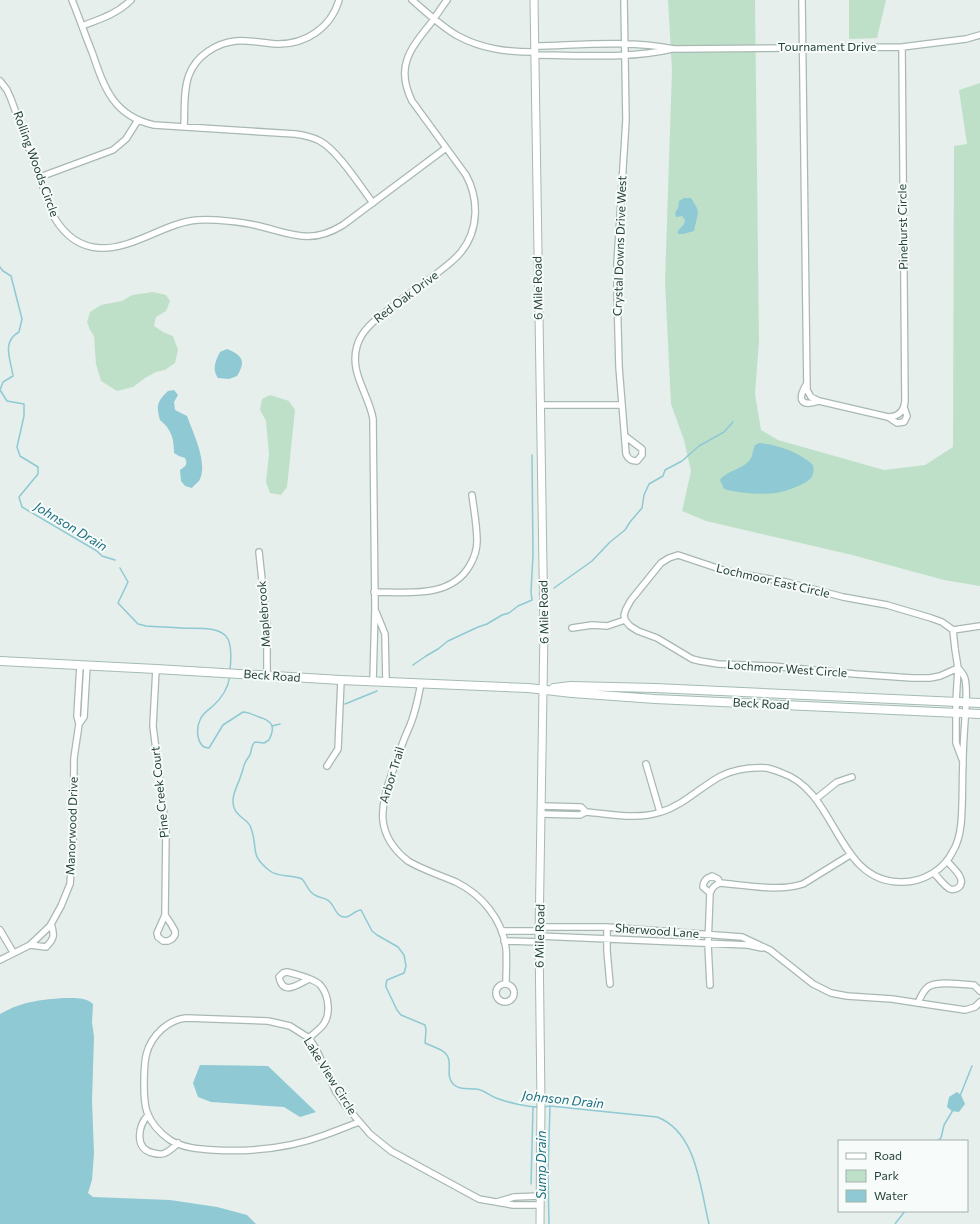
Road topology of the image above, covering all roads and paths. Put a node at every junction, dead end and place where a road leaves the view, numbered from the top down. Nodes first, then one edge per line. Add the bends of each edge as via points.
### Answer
1 (72, 0) edge
2 (131, 0) edge
3 (339, 0) edge
4 (412, 0) edge
5 (447, 0) edge
6 (534, 0) edge
7 (624, 0) edge
8 (802, 0) edge
9 (434, 18) junction
10 (82, 26) junction
11 (980, 35) edge
12 (625, 44) junction
13 (803, 47) junction
14 (902, 47) junction
15 (674, 49) junction
16 (535, 51) junction
17 (625, 55) junction
18 (0, 81) edge
19 (138, 120) junction
20 (184, 127) junction
21 (446, 148) junction
22 (40, 177) junction
23 (373, 203) junction
24 (807, 385) junction
25 (819, 401) junction
26 (540, 405) junction
27 (622, 405) junction
28 (904, 407) junction
29 (888, 417) junction
30 (626, 436) dead end
31 (472, 495) dead end
32 (259, 552) dead end
33 (374, 592) junction
34 (375, 609) junction
35 (626, 620) junction
36 (980, 626) edge
37 (572, 628) dead end
38 (953, 630) junction
39 (0, 661) edge
40 (83, 665) junction
41 (958, 668) junction
42 (156, 669) junction
43 (267, 676) junction
44 (341, 680) junction
45 (373, 681) junction
46 (386, 682) junction
47 (421, 683) junction
48 (543, 689) junction
49 (956, 702) junction
50 (966, 702) junction
51 (980, 703) edge
52 (956, 713) junction
53 (965, 714) junction
54 (980, 714) edge
55 (963, 761) junction
56 (646, 764) dead end
57 (327, 766) dead end
58 (852, 777) dead end
59 (817, 798) junction
60 (542, 806) junction
61 (586, 812) junction
62 (660, 812) junction
63 (542, 814) junction
64 (850, 855) junction
65 (947, 861) junction
66 (934, 873) junction
67 (720, 883) junction
68 (710, 893) junction
69 (165, 915) dead end
70 (51, 924) junction
71 (607, 928) junction
72 (0, 930) edge
73 (502, 931) junction
74 (540, 934) junction
75 (709, 934) junction
76 (607, 938) junction
77 (504, 941) junction
78 (708, 944) junction
79 (30, 945) junction
80 (770, 950) junction
81 (13, 952) junction
82 (0, 960) edge
83 (309, 979) junction
84 (506, 984) dead end
85 (610, 984) dead end
86 (710, 986) dead end
87 (980, 991) edge
88 (980, 1002) edge
89 (918, 1003) junction
90 (309, 1038) junction
91 (148, 1115) junction
92 (359, 1122) junction
93 (178, 1143) junction
94 (540, 1196) junction
95 (495, 1202) junction
96 (540, 1205) junction
97 (540, 1224) edge

1 - 10 street
2 - 10 street via 112,15
3 - 20 street via 328,21 315,33 301,40 277,44 235,41 218,45 205,53 189,76
4 - 9 street
5 - 9 street, Red Oak Drive
6 - 16 street, 6 Mile Road
7 - 12 street, Crystal Downs Drive West
8 - 13 street, Pinehurst Circle
9 - 16 street via 456,35 482,46 505,51
9 - 21 street, Red Oak Drive via 410,50 404,78 412,101
10 - 19 street via 108,93 122,110
11 - 14 street, Tournament Drive
12 - 15 street, Tournament Drive
12 - 16 street, Tournament Drive
12 - 17 street, Crystal Downs Drive West
13 - 14 street, Tournament Drive
13 - 15 street, Tournament Drive
13 - 24 street, Pinehurst Circle
14 - 28 street, Pinehurst Circle
15 - 17 street, Tournament Drive
16 - 17 street, Tournament Drive
16 - 26 street, 6 Mile Road
17 - 27 street, Crystal Downs Drive West via 626,120 617,290
18 - 22 street, Rolling Woods Circle via 11,99
19 - 20 street via 154,125
19 - 22 street via 126,139 113,150
20 - 23 street via 295,134 316,139 335,154
21 - 23 street, Rolling Woods Circle
21 - 33 street, Red Oak Drive via 466,175 473,192 475,216 469,239 462,252 451,263 370,324 360,338 355,353 356,374 373,419
22 - 23 street, Rolling Woods Circle via 54,217 62,230 79,243 99,248 118,246 199,220 247,223 292,236 316,236 338,228
24 - 25 street via 810,395
24 - 25 street, Pinehurst Circle via 802,393 803,402 809,404
25 - 29 street, Pinehurst Circle
26 - 27 street
26 - 48 street, 6 Mile Road
27 - 30 street, Crystal Downs Drive West
28 - 29 street via 897,415
28 - 29 street, Pinehurst Circle via 904,422 897,423
31 - 33 street via 477,541 472,560 463,574 451,584 432,591
32 - 43 street, Maplebrook via 268,627
33 - 34 street, Red Oak Drive
34 - 45 street, Red Oak Drive
34 - 46 street, Red Oak Drive via 385,634
35 - 37 street via 607,626
35 - 38 street, Lochmoor East Circle via 624,615 631,600 661,563 678,555 726,571 887,605 942,622
35 - 41 street, Lochmoor West Circle via 638,631 700,662 912,678 935,677
36 - 38 street
38 - 41 street
39 - 40 main road, Beck Road
40 - 42 main road, Beck Road
40 - 70 street, Manorwood Drive via 84,718 79,724 74,758 70,884
41 - 49 street
41 - 50 street via 965,678
42 - 43 main road, Beck Road
42 - 69 street, Pine Creek Court via 153,726 166,831
43 - 44 main road, Beck Road
44 - 45 main road, Beck Road
44 - 57 street via 338,749
45 - 46 main road, Beck Road
46 - 47 main road, Beck Road
47 - 48 main road, Beck Road
47 - 73 street, Arbor Trail via 417,707 383,801 382,817 386,834 396,850 408,861 456,882 471,892 488,908
48 - 49 main road, Beck Road via 571,686 655,688
48 - 52 main road, Beck Road via 655,699
48 - 60 street, 6 Mile Road
49 - 50 main road, Beck Road
49 - 52 street
50 - 51 main road, Beck Road
50 - 53 street
52 - 53 main road, Beck Road
52 - 55 street via 956,743
53 - 54 main road, Beck Road
53 - 55 street
55 - 65 street via 960,836
56 - 62 street
58 - 59 street via 837,782
59 - 62 street via 797,779 786,774 769,768 745,769 721,776 675,806
59 - 64 street
60 - 61 street via 581,807
60 - 63 street, 6 Mile Road
61 - 62 street via 636,816
61 - 63 street via 580,815
63 - 74 street, 6 Mile Road
64 - 66 street via 878,879 902,882 921,879
64 - 67 street via 803,884 794,886 778,888
65 - 66 street
65 - 66 street via 962,878 959,888 950,889
67 - 68 street via 715,884
67 - 68 street via 712,876 707,878 703,882 703,887
68 - 75 street
70 - 79 street, Manorwood Drive
70 - 79 street, Manorwood Drive via 53,940 46,947
71 - 74 street, Sherwood Lane
71 - 75 street, Sherwood Lane
71 - 76 street
72 - 81 street
73 - 74 street
73 - 77 street, Arbor Trail
74 - 76 street, Sherwood Lane
74 - 77 street
74 - 94 street, 6 Mile Road
75 - 78 street
75 - 80 street, Sherwood Lane via 742,937
76 - 78 street, Sherwood Lane
76 - 85 street
77 - 84 street, Arbor Trail
78 - 80 street, Sherwood Lane via 748,945
78 - 86 street
79 - 81 street, Manorwood Drive
80 - 89 street, Sherwood Lane via 813,984 831,993
81 - 82 street, Manorwood Drive
83 - 83 street via 287,972 279,977 280,985 284,988 290,988
83 - 90 street via 321,986 328,1001 328,1015 323,1025
87 - 89 street via 974,985 936,983 928,987
88 - 89 street, Sherwood Lane via 975,1008 965,1010
90 - 91 street, Lake View Circle via 290,1026 268,1021 177,1019 158,1033 147,1052 144,1103
90 - 92 street, Lake View Circle via 336,1092
91 - 93 street, Lake View Circle via 160,1132
91 - 93 street via 140,1128 139,1136 142,1146 148,1152 165,1154
92 - 93 street via 324,1136 273,1148 208,1149
92 - 95 street, Lake View Circle via 401,1158 479,1199
94 - 95 street, Lake View Circle via 514,1197
94 - 96 street, 6 Mile Road
95 - 96 street, Lake View Circle
96 - 97 street, 6 Mile Road

